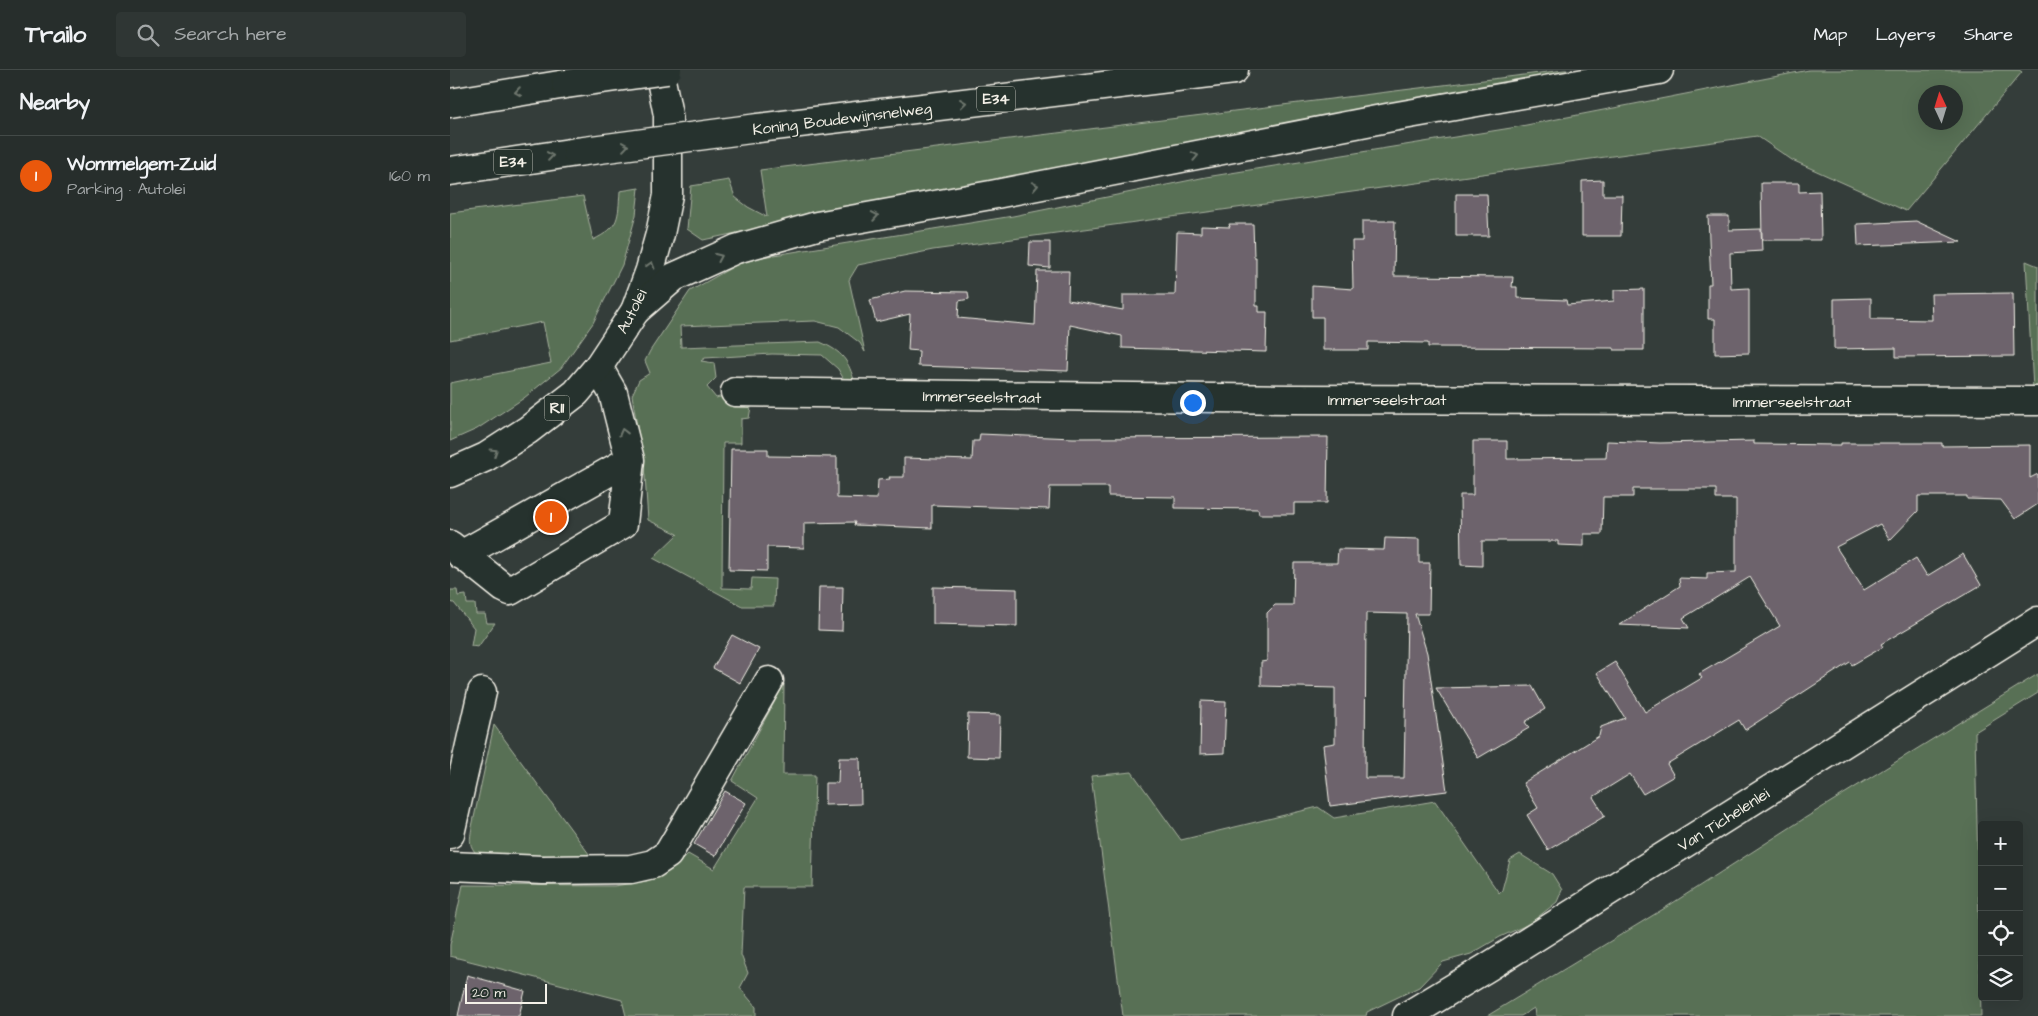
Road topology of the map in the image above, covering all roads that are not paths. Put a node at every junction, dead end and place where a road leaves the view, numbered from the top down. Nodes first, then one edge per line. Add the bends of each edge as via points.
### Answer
1 (659, 70) edge
2 (667, 70) edge
3 (1234, 70) edge
4 (1659, 70) edge
5 (450, 103) edge
6 (450, 171) edge
7 (635, 311) junction
8 (598, 367) junction
9 (735, 392) dead end
10 (2038, 402) edge
11 (630, 460) junction
12 (450, 473) edge
13 (455, 550) edge
14 (2038, 621) edge
15 (769, 681) dead end
16 (482, 692) dead end
17 (450, 834) edge
18 (450, 866) edge
19 (1407, 1016) edge

7 -> 1 main road, Autolei / R11 via 650,270 668,195 668,115
2 -> 5 main road, bridge
6 -> 3 main road, Koning Boudewijnsnelweg / E34, bridge via 758,128
7 -> 4 main road via 674,277 736,249 817,226
7 - 8 main road, Autolei / R11
11 -> 8 main road via 613,392
12 -> 8 main road, Autolei / R11 via 486,457 528,430 576,393
9 - 10 main road, Immerseelstraat via 1290,399
11 - 13 main road
11 - 13 main road via 623,524 510,591
14 - 19 main road, Van Tichelenlei
15 - 18 main road via 668,854 653,864 605,870
16 - 17 main road

